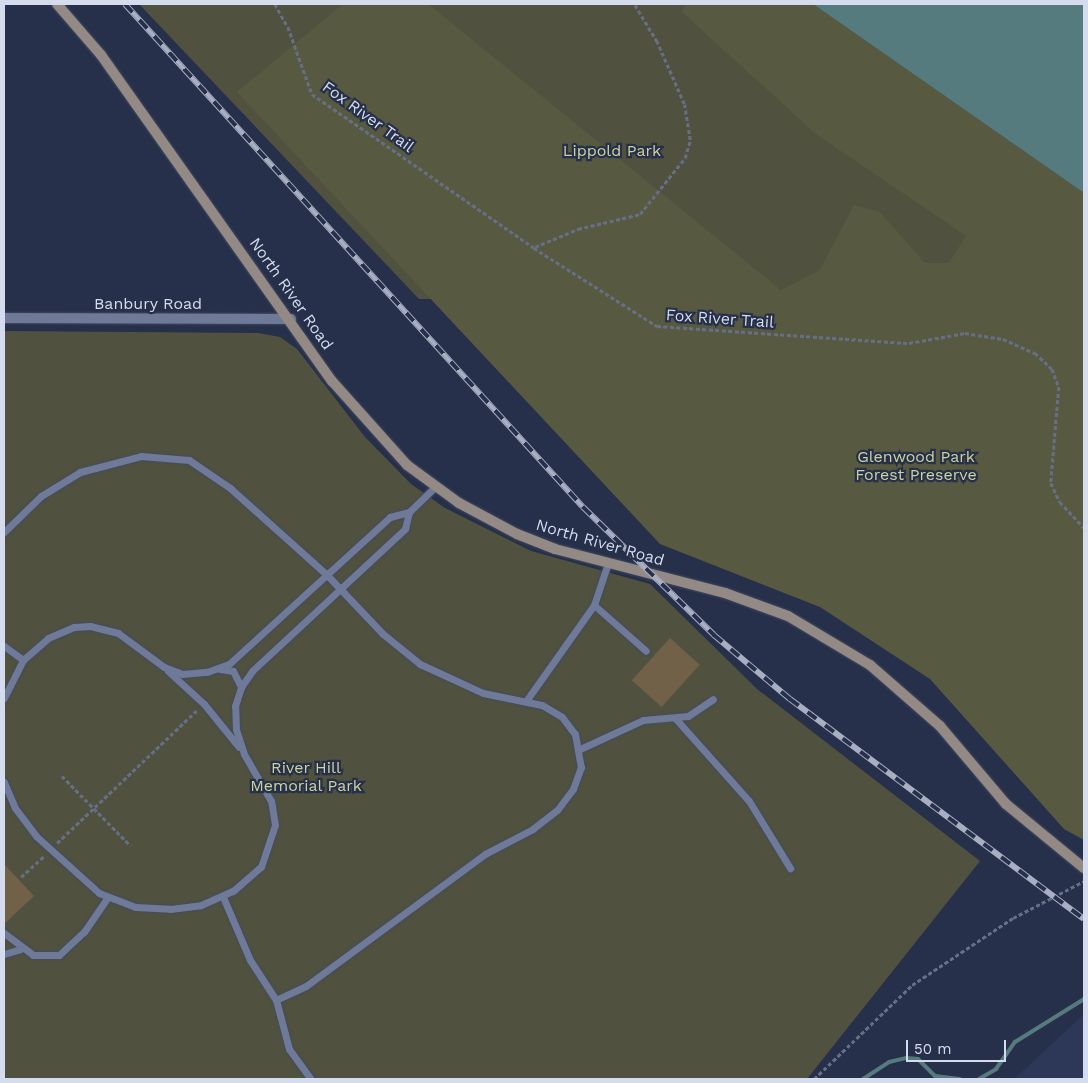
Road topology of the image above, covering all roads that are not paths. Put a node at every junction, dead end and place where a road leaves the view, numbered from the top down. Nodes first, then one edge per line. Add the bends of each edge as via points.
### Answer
1 (58, 4) edge
2 (4, 318) edge
3 (292, 319) junction
4 (434, 487) junction
5 (409, 512) junction
6 (4, 532) edge
7 (608, 563) junction
8 (327, 575) junction
9 (340, 590) junction
10 (594, 605) junction
11 (4, 646) edge
12 (646, 651) dead end
13 (24, 660) junction
14 (164, 667) junction
15 (219, 668) junction
16 (241, 687) junction
17 (4, 698) edge
18 (713, 699) dead end
19 (526, 701) junction
20 (675, 718) junction
21 (580, 749) junction
22 (244, 754) junction
23 (4, 782) edge
24 (790, 868) dead end
25 (1084, 868) edge
26 (223, 896) junction
27 (108, 897) junction
28 (4, 933) edge
29 (20, 949) junction
30 (4, 954) edge
31 (276, 1000) junction
32 (310, 1079) edge

1 - 3 main road, North River Road via 101,55
2 - 3 street, Banbury Road
3 - 4 main road, North River Road via 351,406 407,465
4 - 5 lane
4 - 7 main road, North River Road via 517,534 555,549
5 - 8 lane via 390,517
5 - 9 lane via 405,529
6 - 8 lane via 41,496 80,472 126,458 177,457 199,465 230,488
7 - 10 lane
7 - 25 main road, North River Road via 725,593 788,616 870,665 940,726 1006,804 1054,847
8 - 9 lane
8 - 15 lane via 237,658
9 - 16 lane via 252,671
9 - 19 lane via 383,634 420,664 461,686
10 - 12 lane
10 - 19 lane
11 - 13 lane
13 - 14 lane via 62,631 90,626 118,633
13 - 17 lane
14 - 15 lane via 182,674
14 - 22 lane via 204,704
15 - 16 lane via 232,671
16 - 22 lane via 235,718
18 - 20 lane via 688,716
19 - 21 lane via 542,705 562,717 575,734
20 - 21 lane via 643,720
20 - 24 lane via 749,801
21 - 31 lane via 581,767 573,789 546,820 485,854 322,975
22 - 26 lane via 266,790 275,825 261,867
23 - 27 lane via 15,808 49,851 80,879
26 - 27 lane via 170,909 135,907
26 - 31 lane via 250,960
27 - 29 lane via 70,949 42,958
28 - 29 lane
29 - 30 lane
31 - 32 lane via 289,1049

